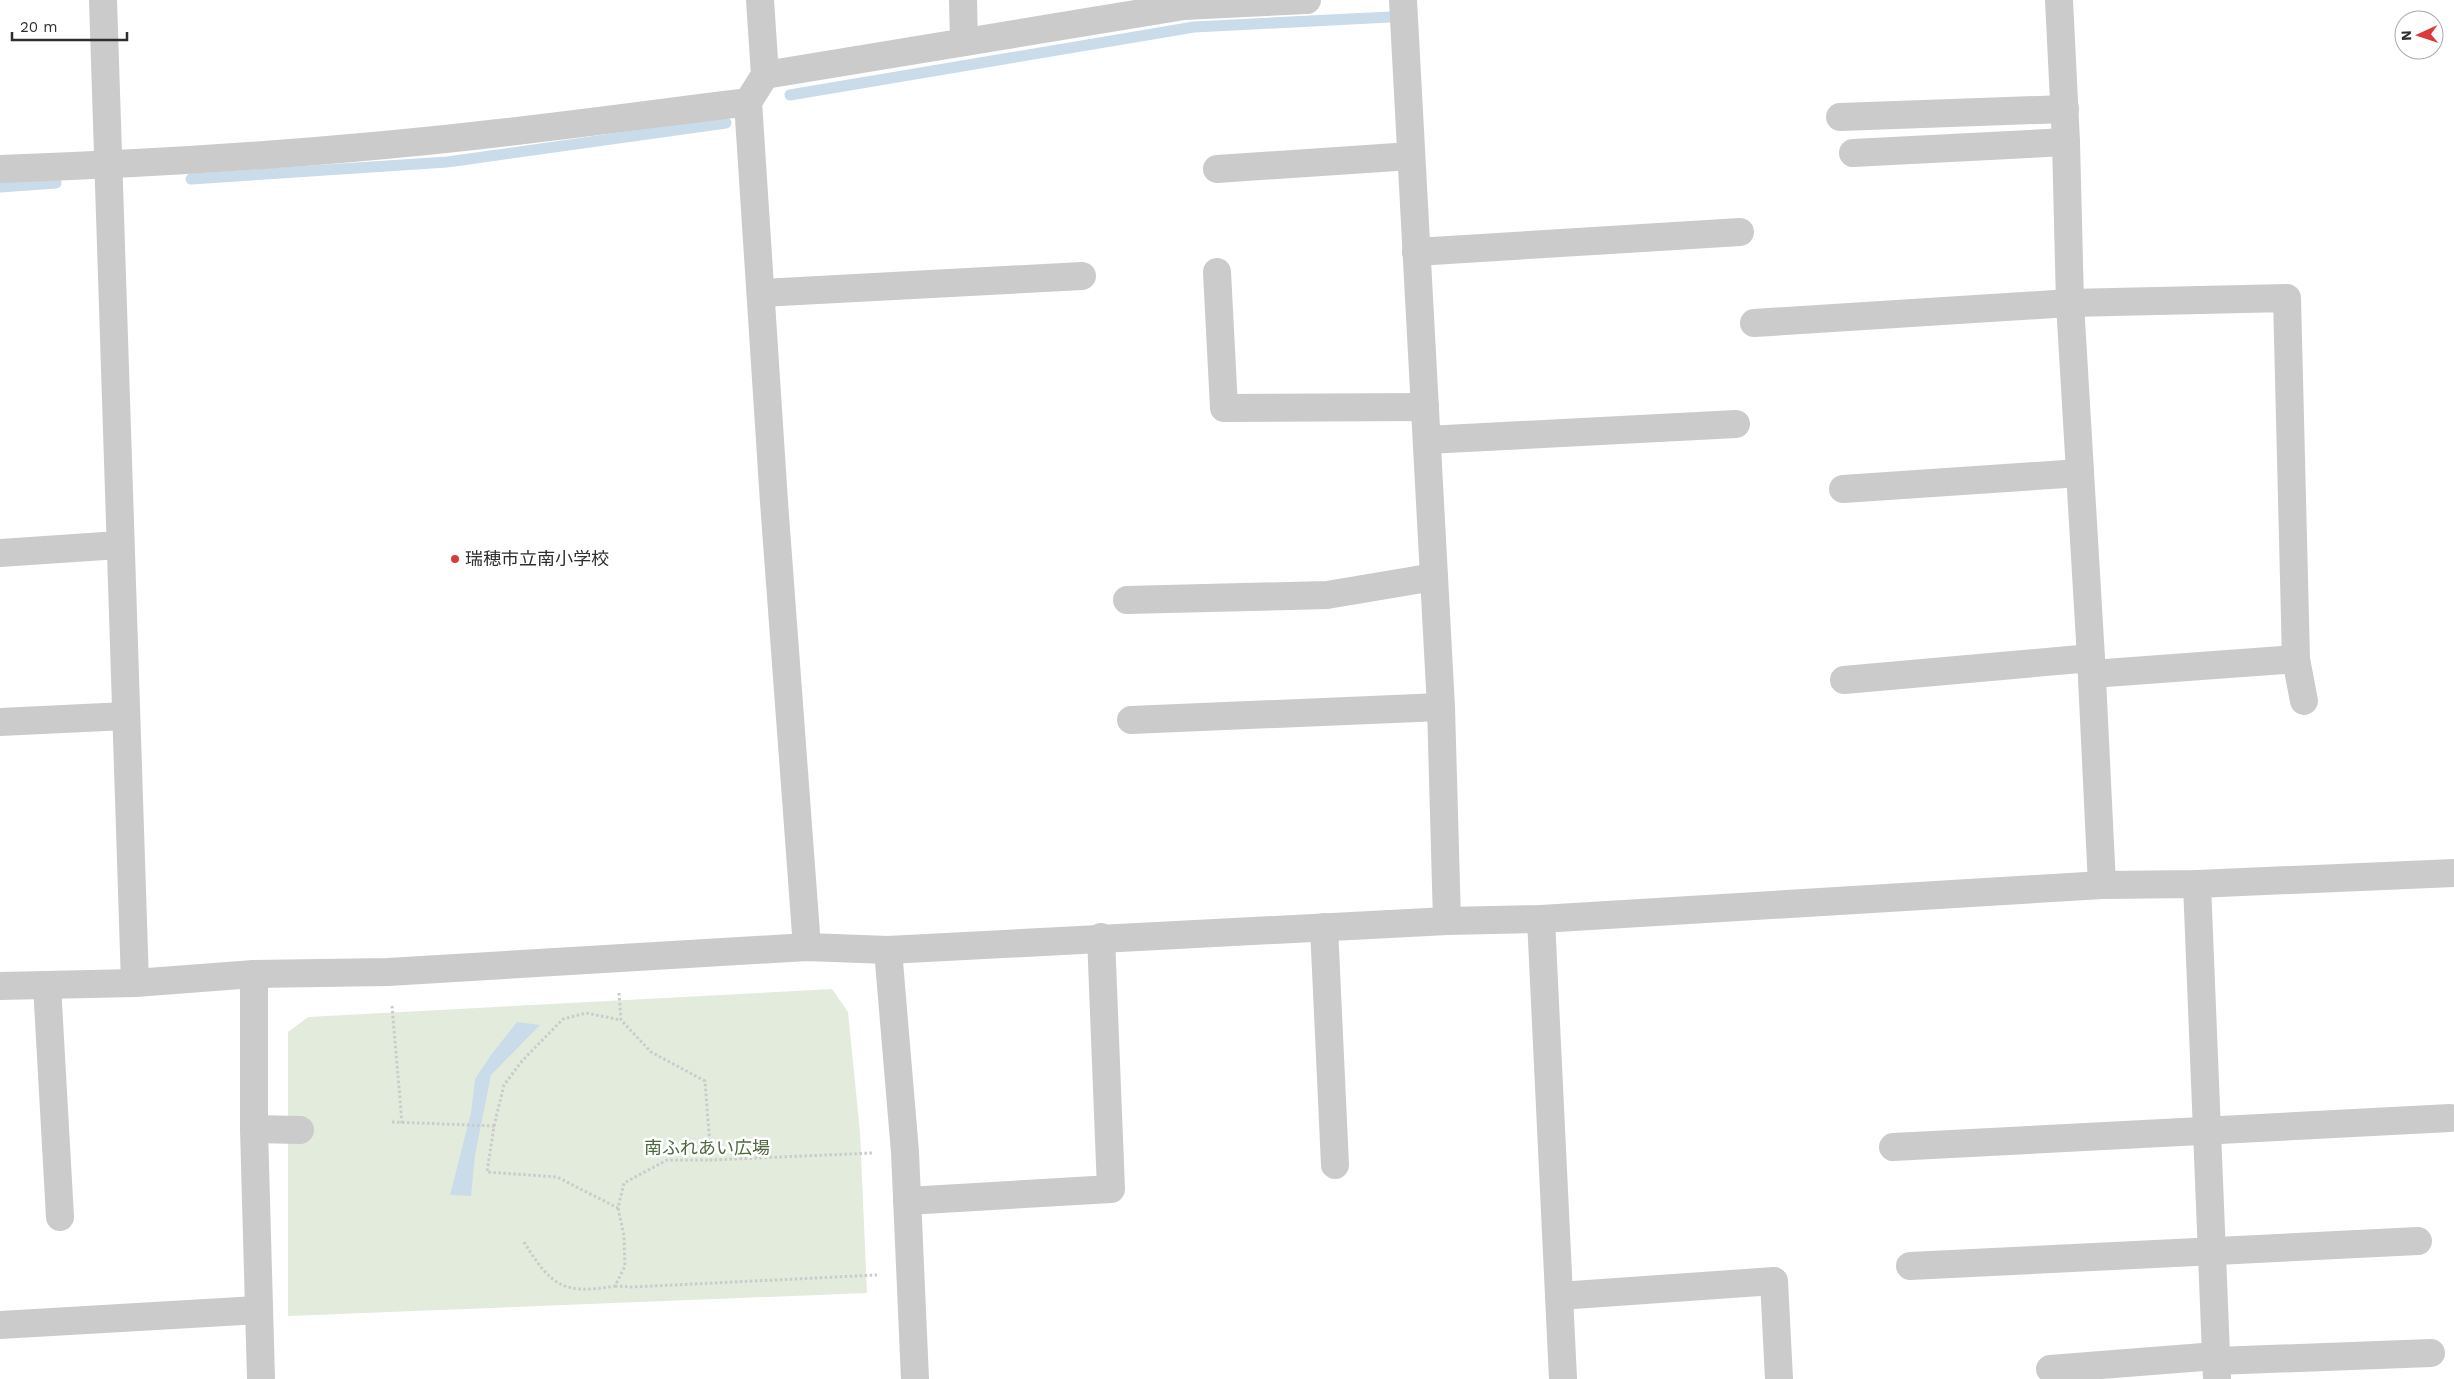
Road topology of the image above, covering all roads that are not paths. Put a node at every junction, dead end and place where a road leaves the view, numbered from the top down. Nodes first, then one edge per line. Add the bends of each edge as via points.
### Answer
1 (103, 0) edge
2 (760, 0) edge
3 (963, 0) edge
4 (1307, 0) edge
5 (1403, 0) edge
6 (2059, 0) edge
7 (1203, 3) edge
8 (964, 42) junction
9 (765, 75) junction
10 (748, 102) junction
11 (2065, 109) junction
12 (1840, 117) dead end
13 (2066, 142) junction
14 (1853, 153) dead end
15 (1411, 156) junction
16 (109, 166) junction
17 (0, 169) edge
18 (1217, 169) dead end
19 (1740, 232) dead end
20 (1416, 252) junction
21 (1217, 272) dead end
22 (1082, 276) dead end
23 (761, 293) junction
24 (2070, 303) junction
25 (1754, 323) dead end
26 (1425, 407) junction
27 (1736, 424) dead end
28 (1427, 440) junction
29 (2080, 473) junction
30 (1843, 489) dead end
31 (119, 546) junction
32 (0, 553) edge
33 (1434, 577) junction
34 (1127, 600) dead end
35 (2296, 659) junction
36 (2091, 666) junction
37 (1844, 680) dead end
38 (2304, 701) dead end
39 (1441, 707) junction
40 (126, 716) junction
41 (1131, 720) dead end
42 (0, 722) edge
43 (2454, 873) edge
44 (2197, 884) junction
45 (2102, 885) junction
46 (1542, 920) junction
47 (1447, 921) junction
48 (1324, 927) junction
49 (1102, 937) junction
50 (807, 947) junction
51 (888, 950) junction
52 (254, 974) junction
53 (135, 983) junction
54 (47, 985) junction
55 (0, 986) edge
56 (2450, 1118) dead end
57 (254, 1130) junction
58 (300, 1130) dead end
59 (2206, 1130) junction
60 (1893, 1147) dead end
61 (1336, 1164) dead end
62 (907, 1201) junction
63 (60, 1217) dead end
64 (2418, 1241) dead end
65 (2212, 1251) junction
66 (1910, 1266) dead end
67 (1559, 1296) junction
68 (258, 1310) junction
69 (0, 1325) edge
70 (2431, 1353) dead end
71 (2216, 1365) edge
72 (2050, 1369) dead end
73 (261, 1379) edge
74 (915, 1379) edge
75 (1563, 1379) edge
76 (1779, 1379) edge

1 - 16 street
2 - 9 street
3 - 8 street
4 - 7 street
5 - 15 street
6 - 11 street
7 - 8 street
8 - 9 street
9 - 10 street
10 - 16 street via 508,133
10 - 23 street
11 - 12 street
11 - 13 street
13 - 14 street
13 - 24 street
15 - 18 street
15 - 20 street
16 - 17 street
16 - 31 street
19 - 20 street
20 - 26 street
21 - 26 street via 1224,408
22 - 23 street
23 - 50 street
24 - 25 street
24 - 29 street
24 - 35 street via 2287,298
26 - 28 street
27 - 28 street
28 - 33 street
29 - 30 street
29 - 36 street
31 - 32 street
31 - 40 street
33 - 34 street via 1327,595
33 - 39 street
35 - 36 street
35 - 38 street
36 - 37 street
36 - 45 street
39 - 41 street
39 - 47 street
40 - 42 street
40 - 53 street
43 - 44 street
44 - 45 street
44 - 59 street
45 - 46 street
46 - 47 street
46 - 67 street
47 - 48 street
48 - 49 street
48 - 61 street
49 - 51 street
49 - 62 street via 1111,1189
50 - 51 street
50 - 52 street via 388,972
51 - 62 street
52 - 53 street
52 - 57 street
53 - 54 street
54 - 55 street
54 - 63 street
56 - 59 street
57 - 58 street
57 - 68 street
59 - 60 street
59 - 65 street
62 - 74 street
64 - 65 street
65 - 66 street
65 - 71 street
67 - 75 street
67 - 76 street via 1774,1281
68 - 69 street
68 - 73 street
70 - 71 street
71 - 72 street

